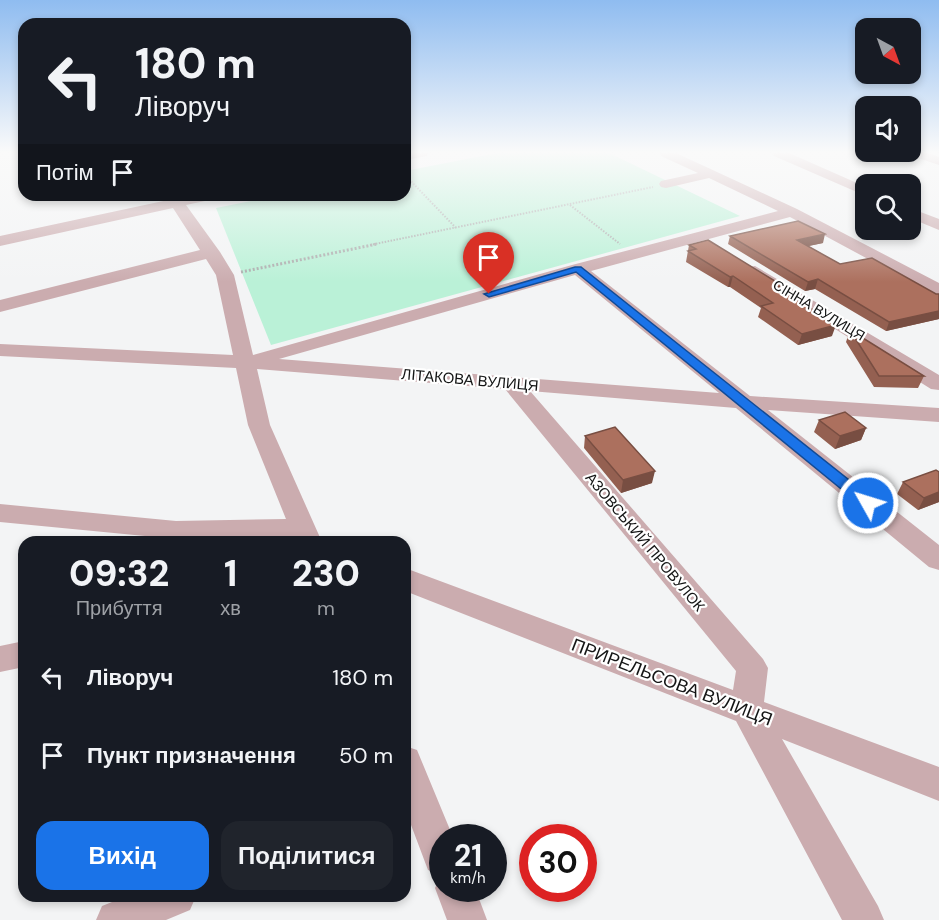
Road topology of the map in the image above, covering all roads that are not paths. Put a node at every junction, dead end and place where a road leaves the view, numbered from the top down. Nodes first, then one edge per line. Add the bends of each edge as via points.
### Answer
1 (758, 196) edge
2 (167, 201) edge
3 (176, 201) edge
4 (792, 212) junction
5 (921, 217) edge
6 (939, 225) edge
7 (700, 237) junction
8 (0, 241) edge
9 (720, 249) edge
10 (212, 252) junction
11 (740, 262) edge
12 (578, 269) junction
13 (939, 290) edge
14 (0, 306) edge
15 (0, 350) edge
16 (245, 362) junction
17 (511, 383) junction
18 (939, 384) edge
19 (743, 402) junction
20 (939, 416) edge
21 (0, 513) edge
22 (306, 535) edge
23 (939, 561) edge
24 (411, 581) edge
25 (18, 655) edge
26 (0, 659) edge
27 (747, 710) junction
28 (939, 784) edge
29 (412, 800) edge
30 (429, 832) edge
31 (161, 902) edge
32 (460, 902) edge
33 (116, 920) edge
34 (467, 920) edge
35 (864, 920) edge

1 - 4 street
2 - 8 street
3 - 10 street
4 - 7 street
4 - 13 street
5 - 6 street
7 - 9 street
7 - 12 street
10 - 14 street
10 - 16 street via 225,275
11 - 18 street, СІННА ВУЛИЦЯ
12 - 16 street
12 - 19 street
15 - 16 street, ЛІТАКОВА ВУЛИЦЯ
16 - 17 street, ЛІТАКОВА ВУЛИЦЯ
16 - 22 street via 259,425
17 - 19 street, ЛІТАКОВА ВУЛИЦЯ
17 - 27 street, АЗОВСЬКИЙ ПРОВУЛОК via 752,668
19 - 20 street, ЛІТАКОВА ВУЛИЦЯ
19 - 23 street
21 - 22 street via 176,530
24 - 27 street, ПРИРЕЛЬСОВА ВУЛИЦЯ
25 - 26 street
27 - 28 street, ПРИРЕЛЬСОВА ВУЛИЦЯ
27 - 35 street
29 - 30 street
31 - 33 street
32 - 34 street

